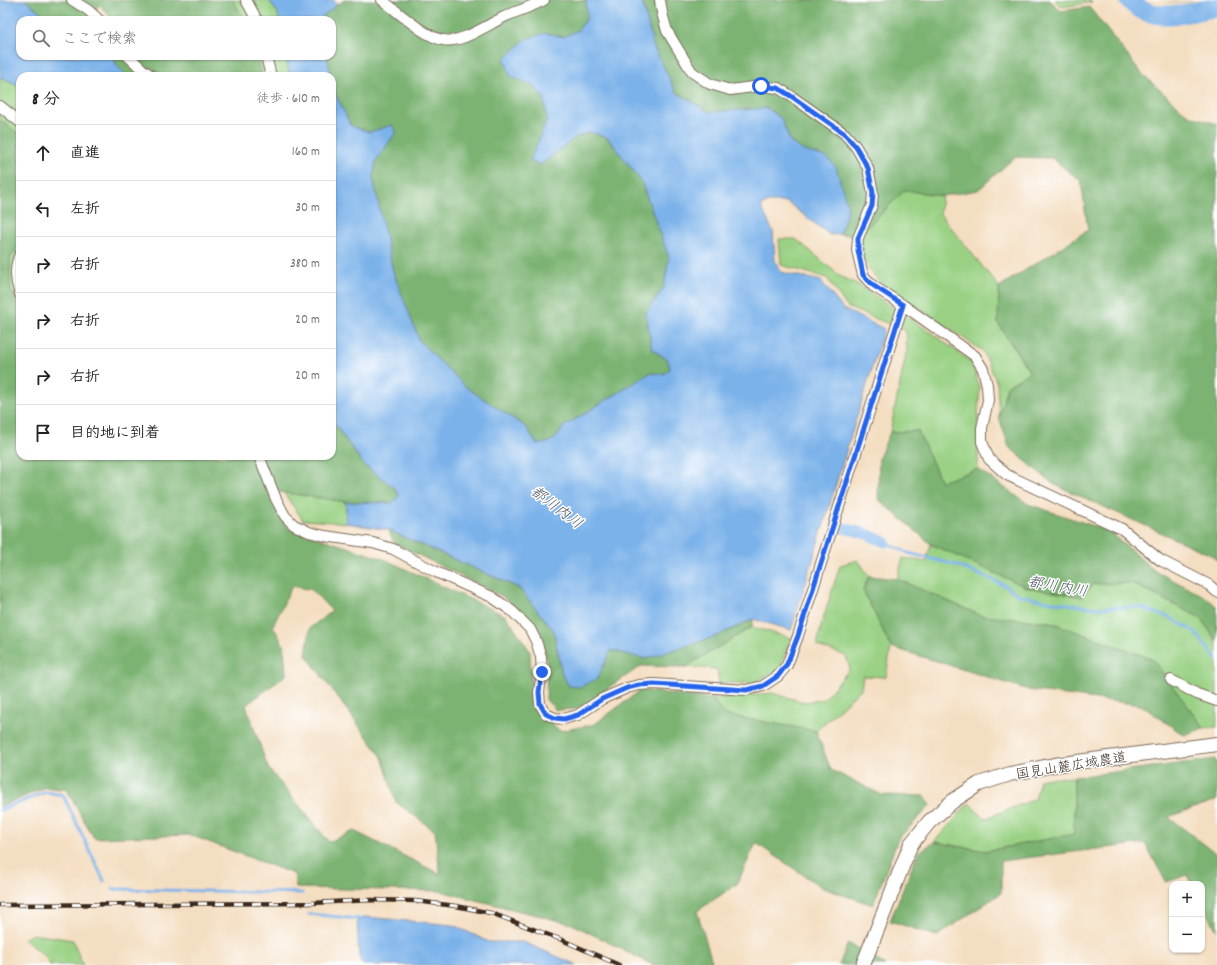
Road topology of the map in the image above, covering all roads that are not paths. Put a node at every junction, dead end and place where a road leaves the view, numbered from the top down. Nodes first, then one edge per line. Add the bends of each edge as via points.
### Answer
1 (72, 0) edge
2 (246, 0) edge
3 (382, 0) edge
4 (544, 0) edge
5 (660, 0) edge
6 (95, 16) edge
7 (255, 16) edge
8 (132, 60) edge
9 (267, 60) edge
10 (146, 72) edge
11 (270, 72) edge
12 (0, 106) edge
13 (16, 119) edge
14 (16, 262) edge
15 (16, 280) edge
16 (903, 305) junction
17 (261, 460) edge
18 (1217, 592) edge
19 (1171, 680) dead end
20 (1217, 700) edge
21 (1217, 744) edge
22 (863, 965) edge

1 - 6 street
2 - 7 street
3 - 4 street via 428,35 452,41
5 - 16 street via 667,31 692,72 710,84 730,90 761,86 778,88 845,134 856,147 868,168 873,193 872,206 858,238 863,275 874,286
8 - 10 street
9 - 11 street
12 - 13 street
14 - 15 street
16 - 17 street via 798,636 787,664 778,676 763,686 746,690 639,685 602,699 578,715 564,719 546,714 540,704 542,672 536,641 530,629 512,611 492,597 393,549 373,543 325,536 294,525 285,516 276,499
16 - 18 street via 974,356 983,369 988,400 982,442 989,459 1007,475 1122,529 1160,560 1210,585
19 - 20 street via 1197,694
21 - 22 street, 国見山麓広域農道 via 1054,765 979,784 953,801 929,822 911,844

